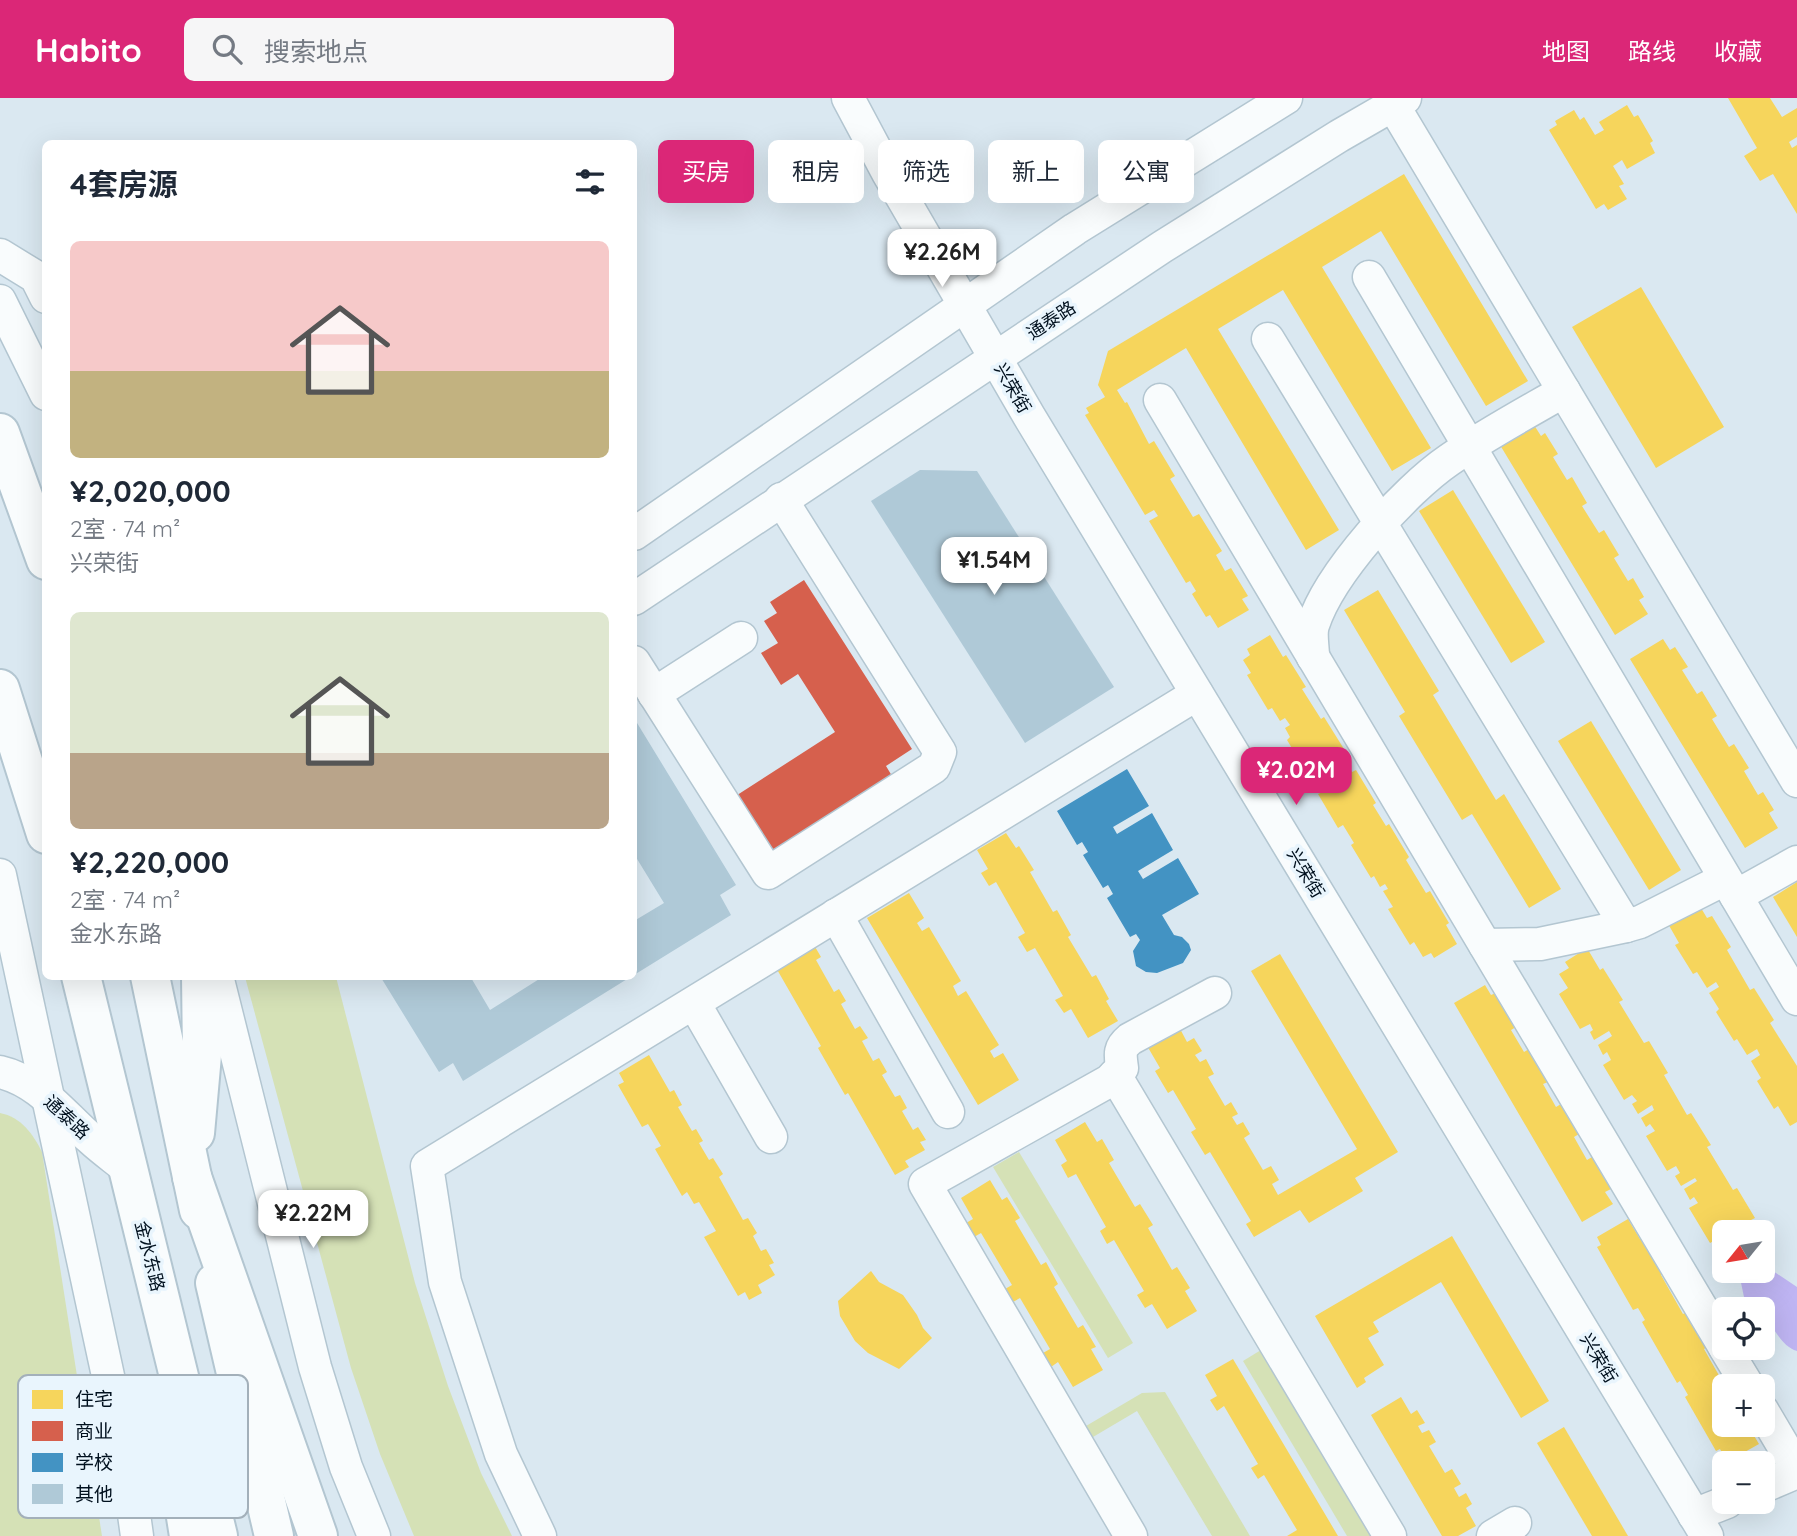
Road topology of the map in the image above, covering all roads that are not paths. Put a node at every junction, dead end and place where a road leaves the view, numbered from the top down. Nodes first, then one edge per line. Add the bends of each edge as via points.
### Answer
1 (848, 98) edge
2 (1286, 98) edge
3 (1399, 102) edge
4 (0, 255) edge
5 (1369, 277) dead end
6 (42, 289) edge
7 (0, 301) edge
8 (964, 305) junction
9 (1268, 339) dead end
10 (995, 357) junction
11 (42, 386) edge
12 (1564, 391) junction
13 (1160, 400) dead end
14 (0, 433) edge
15 (1469, 447) junction
16 (781, 499) junction
17 (1381, 525) junction
18 (637, 532) edge
19 (42, 549) edge
20 (637, 596) edge
21 (741, 638) dead end
22 (1313, 657) junction
23 (637, 667) edge
24 (0, 689) edge
25 (654, 694) junction
26 (1197, 694) junction
27 (1797, 780) edge
28 (42, 821) edge
29 (1797, 862) edge
30 (1731, 887) junction
31 (2, 900) edge
32 (836, 915) junction
33 (1626, 926) junction
34 (1485, 945) junction
35 (82, 980) edge
36 (151, 980) edge
37 (201, 980) edge
38 (218, 980) edge
39 (1214, 993) dead end
40 (1797, 999) edge
41 (694, 1003) junction
42 (0, 1072) edge
43 (1115, 1075) junction
44 (47, 1096) junction
45 (948, 1112) dead end
46 (771, 1137) dead end
47 (129, 1170) junction
48 (192, 1177) junction
49 (1712, 1327) edge
50 (108, 1375) edge
51 (163, 1375) edge
52 (179, 1375) edge
53 (237, 1375) edge
54 (248, 1422) edge
55 (1775, 1433) edge
56 (1797, 1471) edge
57 (1775, 1481) edge
58 (1714, 1514) edge
59 (134, 1518) edge
60 (186, 1518) edge
61 (214, 1518) edge
62 (1700, 1526) edge
63 (137, 1536) edge
64 (189, 1536) edge
65 (218, 1536) edge
66 (274, 1536) edge
67 (318, 1536) edge
68 (374, 1536) edge
69 (540, 1536) edge
70 (1131, 1536) edge
71 (1391, 1536) edge

1 - 8 street, 兴荣街
2 - 8 street via 1075,229
3 - 10 street, 通泰路 via 1174,239
3 - 12 street
4 - 6 street via 36,277
5 - 15 street
7 - 11 street
8 - 10 street, 兴荣街
8 - 18 street
9 - 17 street
10 - 16 street, 通泰路
10 - 26 street, 兴荣街
12 - 15 street
12 - 27 street
13 - 22 street
14 - 19 main road
15 - 17 street via 1418,484
15 - 30 street
16 - 20 street, 通泰路
16 - 25 street via 940,752 934,766 768,873
17 - 22 street via 1322,602 1311,628
17 - 33 street
21 - 25 street
22 - 34 street
23 - 25 street
24 - 28 main road
26 - 32 street
26 - 62 street, 兴荣街
29 - 30 street
30 - 33 street
30 - 40 street
31 - 44 street
32 - 41 street
32 - 45 street
33 - 34 street via 1540,944
34 - 49 street
35 - 47 main road, 金水东路
36 - 48 main road
37 - 48 main road via 202,1055
38 - 68 street via 316,1367 346,1467
39 - 43 street via 1130,1039 1122,1046 1122,1068
41 - 46 street
41 - 69 street via 427,1166 444,1282 501,1454
42 - 44 street, 通泰路
43 - 70 street via 926,1184
43 - 71 street
44 - 47 street, 通泰路
44 - 50 street
47 - 51 main road
47 - 52 main road, 金水东路
48 - 53 main road
48 - 67 main road
54 - 66 main road
55 - 56 street
56 - 57 street
58 - 62 street
59 - 63 street
60 - 64 main road
61 - 65 main road, 金水东路

